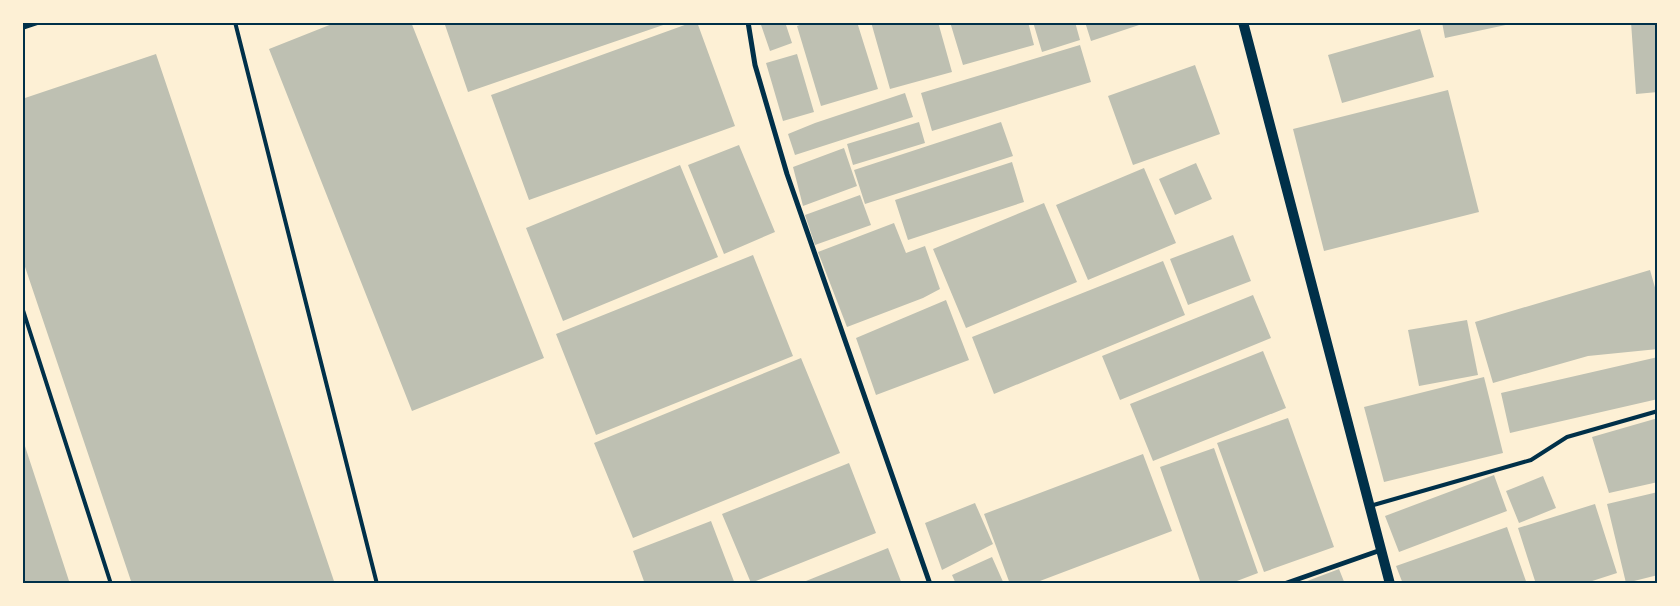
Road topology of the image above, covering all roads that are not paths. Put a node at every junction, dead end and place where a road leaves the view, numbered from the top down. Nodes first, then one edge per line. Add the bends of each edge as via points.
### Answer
1 (40, 22) edge
2 (235, 22) edge
3 (748, 22) edge
4 (1243, 22) edge
5 (22, 28) edge
6 (22, 307) edge
7 (1658, 411) edge
8 (1368, 506) junction
9 (1381, 550) junction
10 (111, 584) edge
11 (377, 584) edge
12 (930, 584) edge
13 (1284, 584) edge
14 (1390, 584) edge

1 - 5 lane
2 - 11 lane
3 - 12 street via 755,65 787,174
4 - 8 main road
6 - 10 lane
7 - 8 lane via 1567,437 1531,460
8 - 9 main road
9 - 13 street
9 - 14 main road

